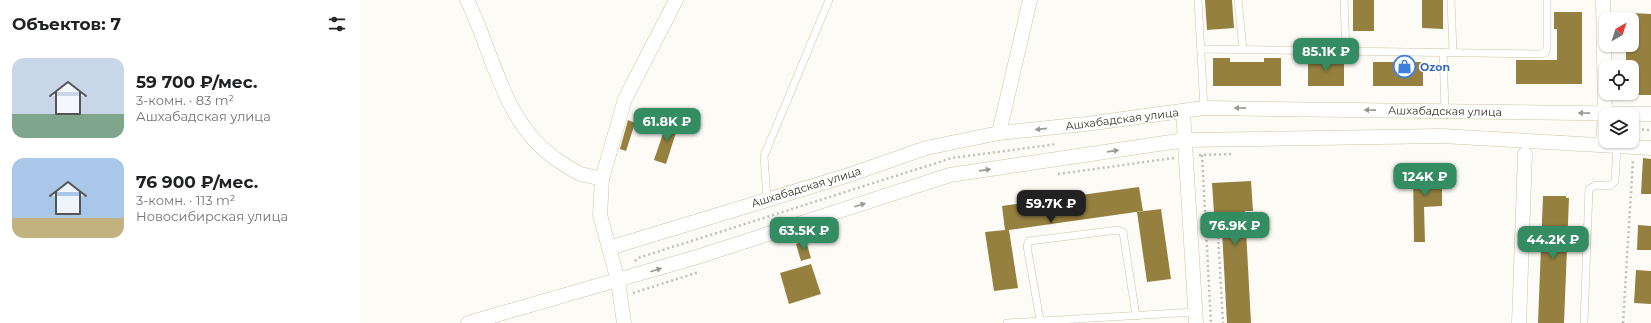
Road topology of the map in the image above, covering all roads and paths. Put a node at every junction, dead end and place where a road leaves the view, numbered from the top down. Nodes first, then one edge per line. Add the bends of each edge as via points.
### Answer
1 (467, 0) edge
2 (676, 0) edge
3 (829, 0) edge
4 (1030, 0) edge
5 (1198, 0) edge
6 (1238, 0) edge
7 (1344, 0) edge
8 (1451, 0) edge
9 (1547, 0) edge
10 (1603, 0) edge
11 (1200, 49) junction
12 (1244, 49) junction
13 (1346, 51) junction
14 (1443, 52) junction
15 (1453, 52) junction
16 (1204, 108) junction
17 (1605, 108) edge
18 (1445, 110) junction
19 (1183, 111) junction
20 (1599, 113) edge
21 (1639, 114) edge
22 (1651, 114) edge
23 (1639, 129) edge
24 (1651, 130) edge
25 (999, 133) junction
26 (1185, 140) junction
27 (1201, 140) junction
28 (1599, 145) edge
29 (1608, 148) edge
30 (1651, 148) edge
31 (1617, 153) junction
32 (1240, 154) dead end
33 (1525, 154) dead end
34 (1202, 155) junction
35 (1186, 156) junction
36 (1633, 160) junction
37 (1639, 160) dead end
38 (1050, 175) dead end
39 (602, 179) junction
40 (767, 200) junction
41 (1217, 217) dead end
42 (1206, 230) junction
43 (1218, 230) junction
44 (609, 248) junction
45 (700, 271) dead end
46 (618, 281) junction
47 (633, 293) dead end
48 (1136, 316) junction
49 (1196, 318) edge
50 (1040, 320) junction
51 (468, 323) edge
52 (624, 323) edge
53 (1007, 323) edge
54 (1211, 323) edge
55 (1223, 323) edge
56 (1519, 323) edge
57 (1584, 323) edge
58 (1623, 323) edge

1 - 39 street via 479,24 498,81 524,130 549,155 580,174
2 - 39 street via 625,99
3 - 40 lane via 764,156
4 - 25 street
5 - 11 lane
6 - 12 lane
7 - 13 lane
8 - 15 lane
9 - 15 lane via 1546,52
10 - 17 street
11 - 12 lane
11 - 16 lane
12 - 13 lane
13 - 14 lane
14 - 15 lane
14 - 18 lane
18 -> 16 street, Ашхабадская улица
16 - 19 street, Ашхабадская улица
20 -> 18 street, Ашхабадская улица
19 -> 25 street, Ашхабадская улица
19 - 26 street
21 - 22 street, Ашхабадская улица
23 - 24 path
25 - 40 street, Ашхабадская улица via 926,148
26 - 27 street
26 - 35 street
46 -> 26 street via 950,175
27 - 28 street via 1442,136
27 - 34 path
29 - 31 street
30 - 31 street
31 - 36 path
31 - 57 lane via 1615,181 1610,186 1596,185 1589,189
32 - 34 path
33 - 56 street
34 - 35 path
34 - 42 path
35 - 38 path
35 - 49 street
36 - 37 path
36 - 58 path
39 - 44 street via 600,215
40 - 44 street, Ашхабадская улица
41 - 43 path
42 - 43 path
42 - 54 path
43 - 55 path
44 - 46 street
45 - 47 path
46 - 51 street
46 - 52 street
48 - 49 lane
48 - 50 lane
48 - 50 lane via 1123,232 1118,230 1029,241 1027,246
50 - 53 lane

